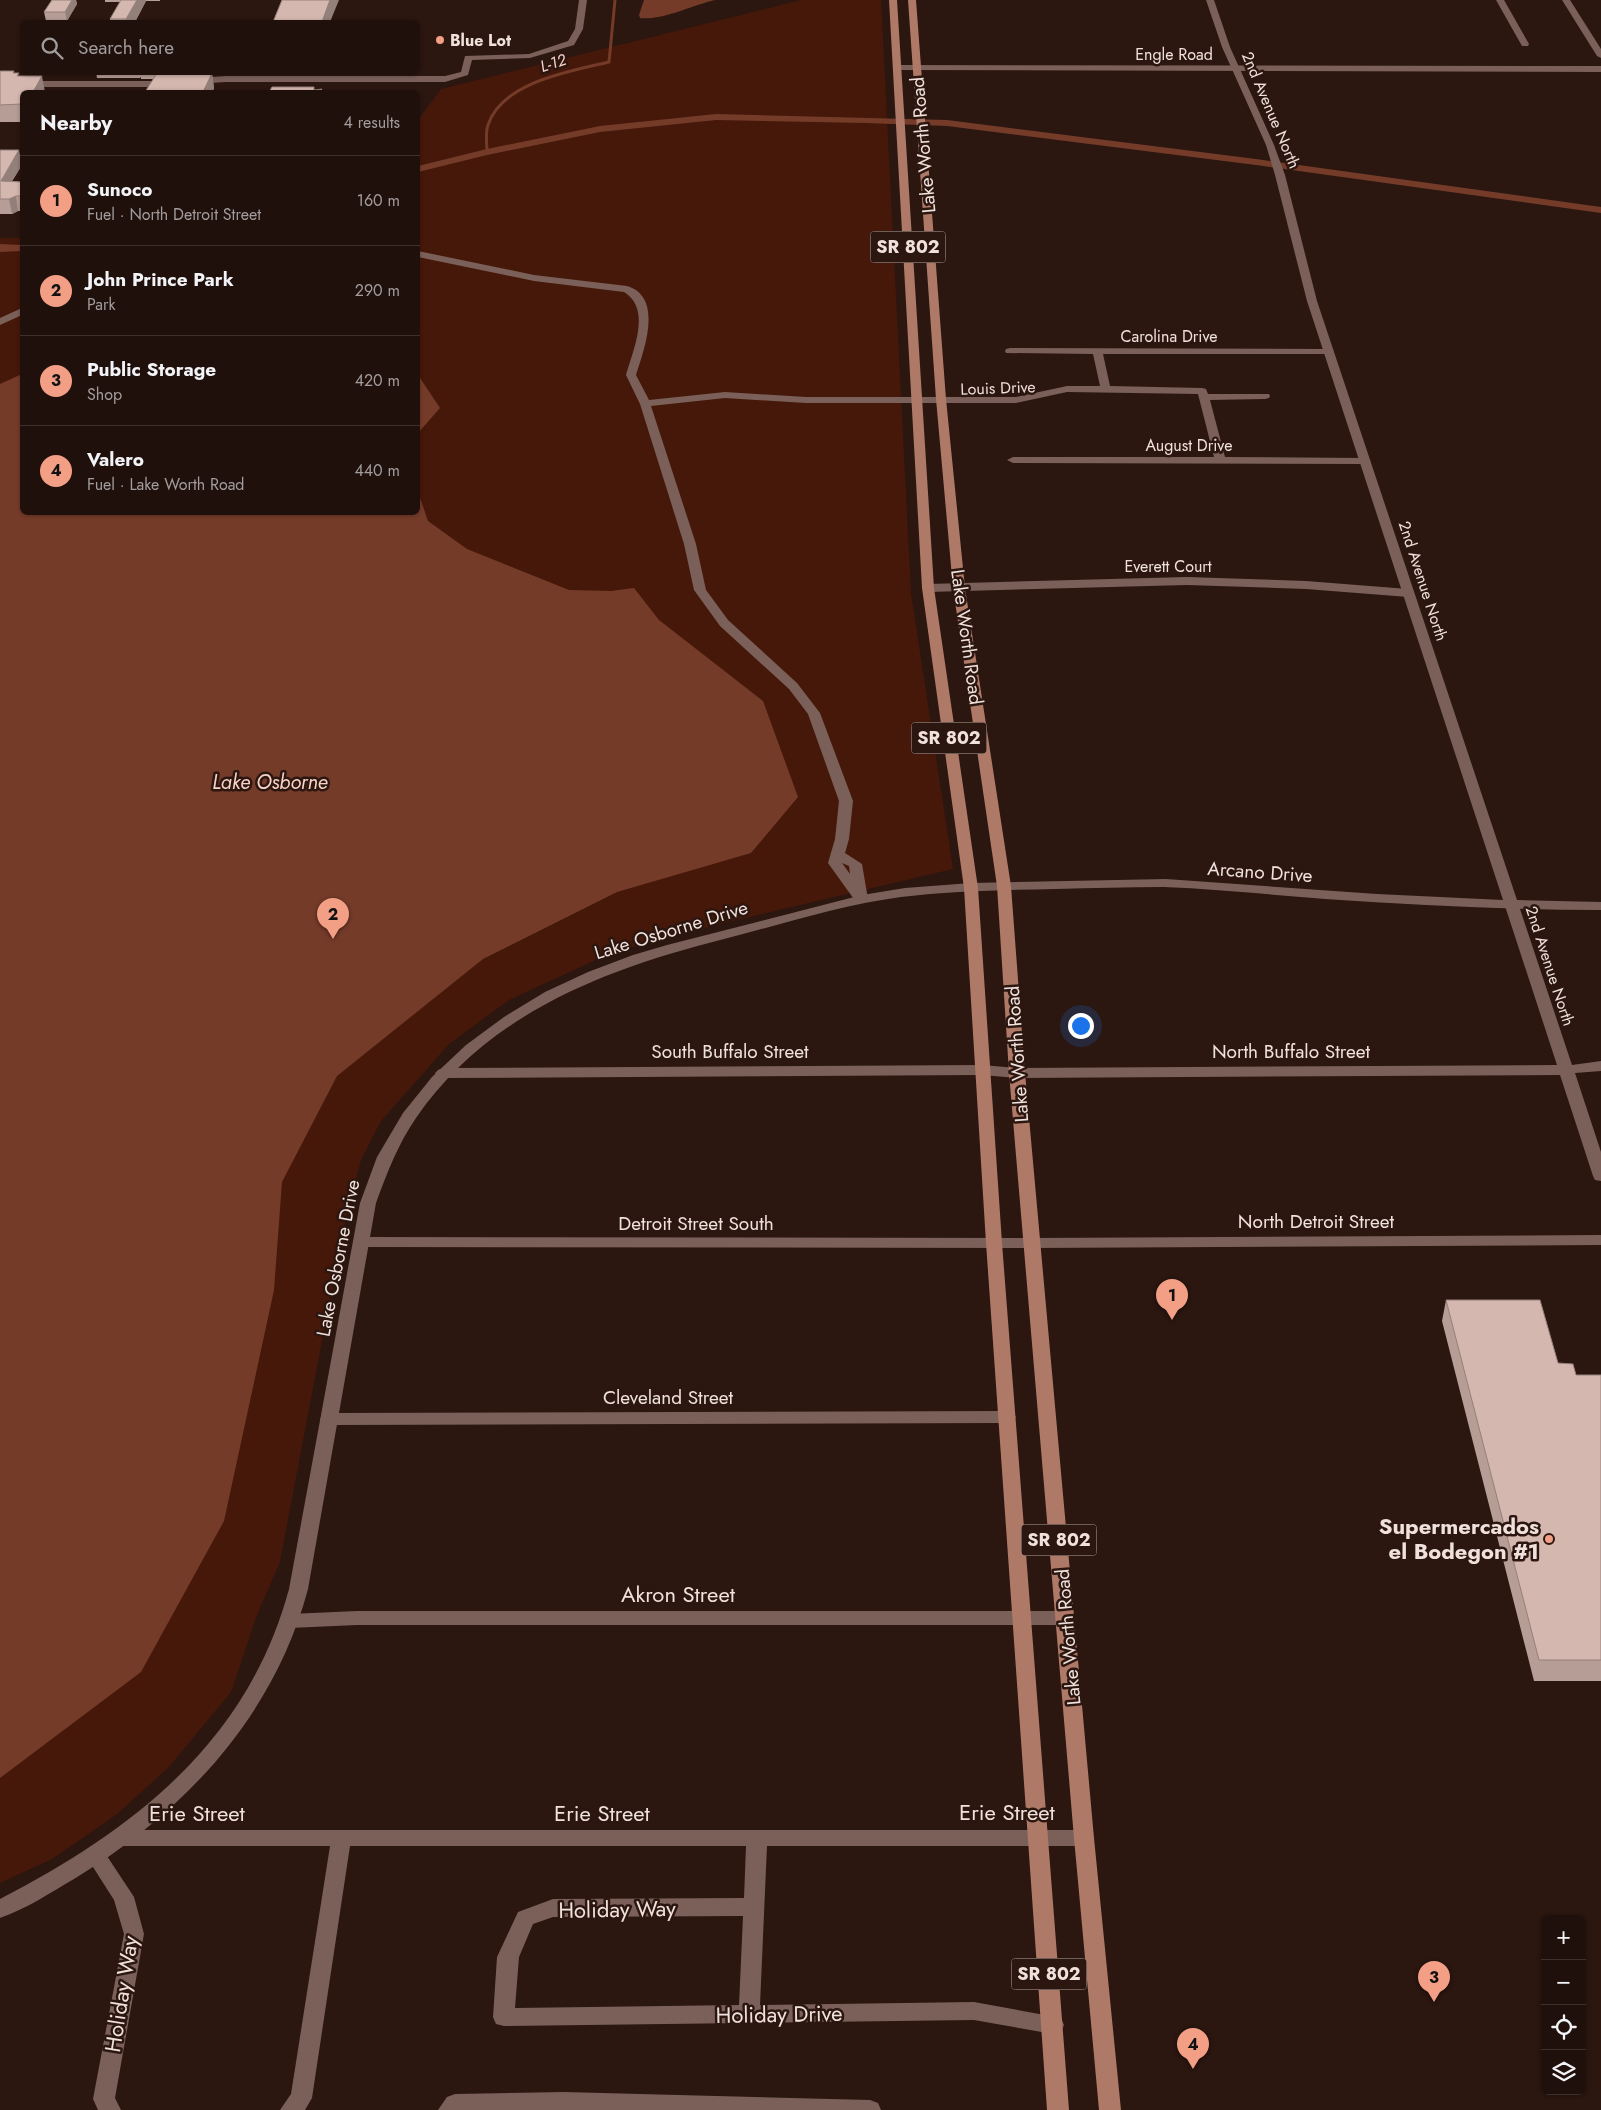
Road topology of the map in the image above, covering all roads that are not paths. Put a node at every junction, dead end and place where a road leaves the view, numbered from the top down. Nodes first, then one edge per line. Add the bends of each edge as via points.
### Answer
1 (583, 0) edge
2 (893, 0) edge
3 (912, 0) edge
4 (1210, 0) edge
5 (1500, 0) edge
6 (1566, 0) edge
7 (1525, 44) dead end
8 (1601, 56) edge
9 (896, 68) junction
10 (917, 69) junction
11 (1235, 69) junction
12 (1601, 69) edge
13 (0, 84) edge
14 (903, 160) junction
15 (928, 196) junction
16 (420, 254) edge
17 (20, 312) edge
18 (0, 322) edge
19 (1010, 351) dead end
20 (1097, 351) junction
21 (1328, 352) junction
22 (1106, 390) junction
23 (1265, 396) dead end
24 (1204, 397) junction
25 (916, 403) junction
26 (942, 403) junction
27 (645, 404) junction
28 (1013, 460) dead end
29 (1220, 461) junction
30 (1365, 461) junction
31 (928, 588) junction
32 (959, 588) junction
33 (1408, 593) junction
34 (1004, 886) junction
35 (970, 888) junction
36 (862, 899) junction
37 (1512, 906) junction
38 (1601, 906) edge
39 (1601, 1066) edge
40 (982, 1070) junction
41 (1565, 1070) junction
42 (443, 1073) junction
43 (1017, 1073) junction
44 (1601, 1176) edge
45 (1601, 1240) edge
46 (361, 1242) junction
47 (994, 1243) junction
48 (1032, 1243) junction
49 (1007, 1417) junction
50 (329, 1419) junction
51 (1022, 1618) junction
52 (1066, 1618) junction
53 (290, 1621) junction
54 (1039, 1837) junction
55 (120, 1838) junction
56 (341, 1838) junction
57 (757, 1838) junction
58 (1084, 1838) junction
59 (96, 1856) junction
60 (754, 1907) junction
61 (0, 1909) edge
62 (749, 2015) junction
63 (504, 2017) joint
64 (1052, 2025) junction
65 (110, 2110) edge
66 (291, 2110) edge
67 (449, 2110) edge
68 (858, 2110) edge
69 (870, 2110) edge
70 (1058, 2110) edge
71 (1110, 2110) edge

1 - 13 street via 571,43 530,56 468,58 465,73 459,76 436,79
2 - 9 main road, Lake Worth Road / SR 802
3 - 10 main road, Lake Worth Road / SR 802
4 - 11 street, 2nd Avenue North
5 - 7 street
6 - 8 street
9 - 10 street, Engle Road
9 - 14 main road, Lake Worth Road / SR 802
10 - 11 street, Engle Road
10 - 15 main road, Lake Worth Road / SR 802
11 - 12 street, Engle Road
11 - 21 street, 2nd Avenue North via 1280,175
14 - 15 main road via 911,168 917,188
14 - 25 main road, Lake Worth Road / SR 802
15 - 26 main road, Lake Worth Road / SR 802
16 - 27 street via 534,278 627,289 635,294 644,308 642,340 631,375
17 - 18 street
19 - 20 street, Carolina Drive
20 - 21 street, Carolina Drive
20 - 22 street
21 - 30 street, 2nd Avenue North
22 - 24 street, Louis Drive via 1202,391
22 - 26 street, Louis Drive via 1082,389 1030,406
23 - 24 street, Louis Drive
24 - 29 street
25 - 26 street, Louis Drive
25 - 27 street, Louis Drive via 830,405 815,400 722,395
25 - 31 main road, Lake Worth Road / SR 802
26 - 32 main road, Lake Worth Road / SR 802
27 - 36 street via 690,544 700,590 724,623 793,686 814,713 846,801 842,839 835,863
28 - 29 street, August Drive
29 - 30 street, August Drive
30 - 33 street, 2nd Avenue North
31 - 32 street, Everett Court
31 - 35 main road, Lake Worth Road / SR 802
32 - 33 street, Everett Court via 1187,581
32 - 34 main road, Lake Worth Road / SR 802
33 - 37 street, 2nd Avenue North
34 - 35 street, Lake Osborne Drive
34 - 37 street, Arcano Drive via 1149,883
34 - 43 main road, Lake Worth Road / SR 802
35 - 36 street, Lake Osborne Drive
35 - 40 main road, Lake Worth Road / SR 802
36 - 42 street, Lake Osborne Drive via 668,949 596,974 556,992 503,1024
37 - 38 street, Arcano Drive
37 - 41 street, 2nd Avenue North
39 - 41 street, North Buffalo Street
40 - 42 street, South Buffalo Street
40 - 43 street, South Buffalo Street
40 - 47 main road, Lake Worth Road / SR 802
41 - 43 street, North Buffalo Street
41 - 44 street, 2nd Avenue North
42 - 46 street, Lake Osborne Drive via 401,1125 389,1146 374,1180
43 - 48 main road, Lake Worth Road / SR 802
45 - 48 street, North Detroit Street
46 - 47 street, Detroit Street South
46 - 50 street, Lake Osborne Drive
47 - 48 street, Detroit Street South
47 - 49 main road, Lake Worth Road / SR 802
48 - 52 main road, Lake Worth Road / SR 802
49 - 50 street, Cleveland Street
49 - 51 main road, Lake Worth Road / SR 802
50 - 53 street, Lake Osborne Drive
51 - 52 street, Akron Street
51 - 53 street, Akron Street via 357,1618
51 - 54 main road, Lake Worth Road / SR 802
52 - 58 main road, Lake Worth Road / SR 802
53 - 55 street, Lake Osborne Drive via 260,1684 218,1747 158,1810
54 - 57 street, Erie Street
54 - 58 street, Erie Street
54 - 64 main road, Lake Worth Road / SR 802
55 - 56 street, Erie Street
55 - 59 street, Lake Osborne Drive
56 - 57 street, Erie Street
56 - 66 street via 301,2098
57 - 60 street
58 - 71 main road, Lake Worth Road / SR 802
59 - 61 street, Lake Osborne Drive
59 - 65 street, Holiday Way via 124,1897 134,1934 104,2098
60 - 62 street
60 - 63 street, Holiday Way via 553,1908 525,1918 508,1957
62 - 63 street, Holiday Drive
62 - 64 street, Holiday Drive via 974,2011
64 - 70 main road, Lake Worth Road / SR 802
67 - 68 street via 455,2104 564,2102
68 - 69 street

